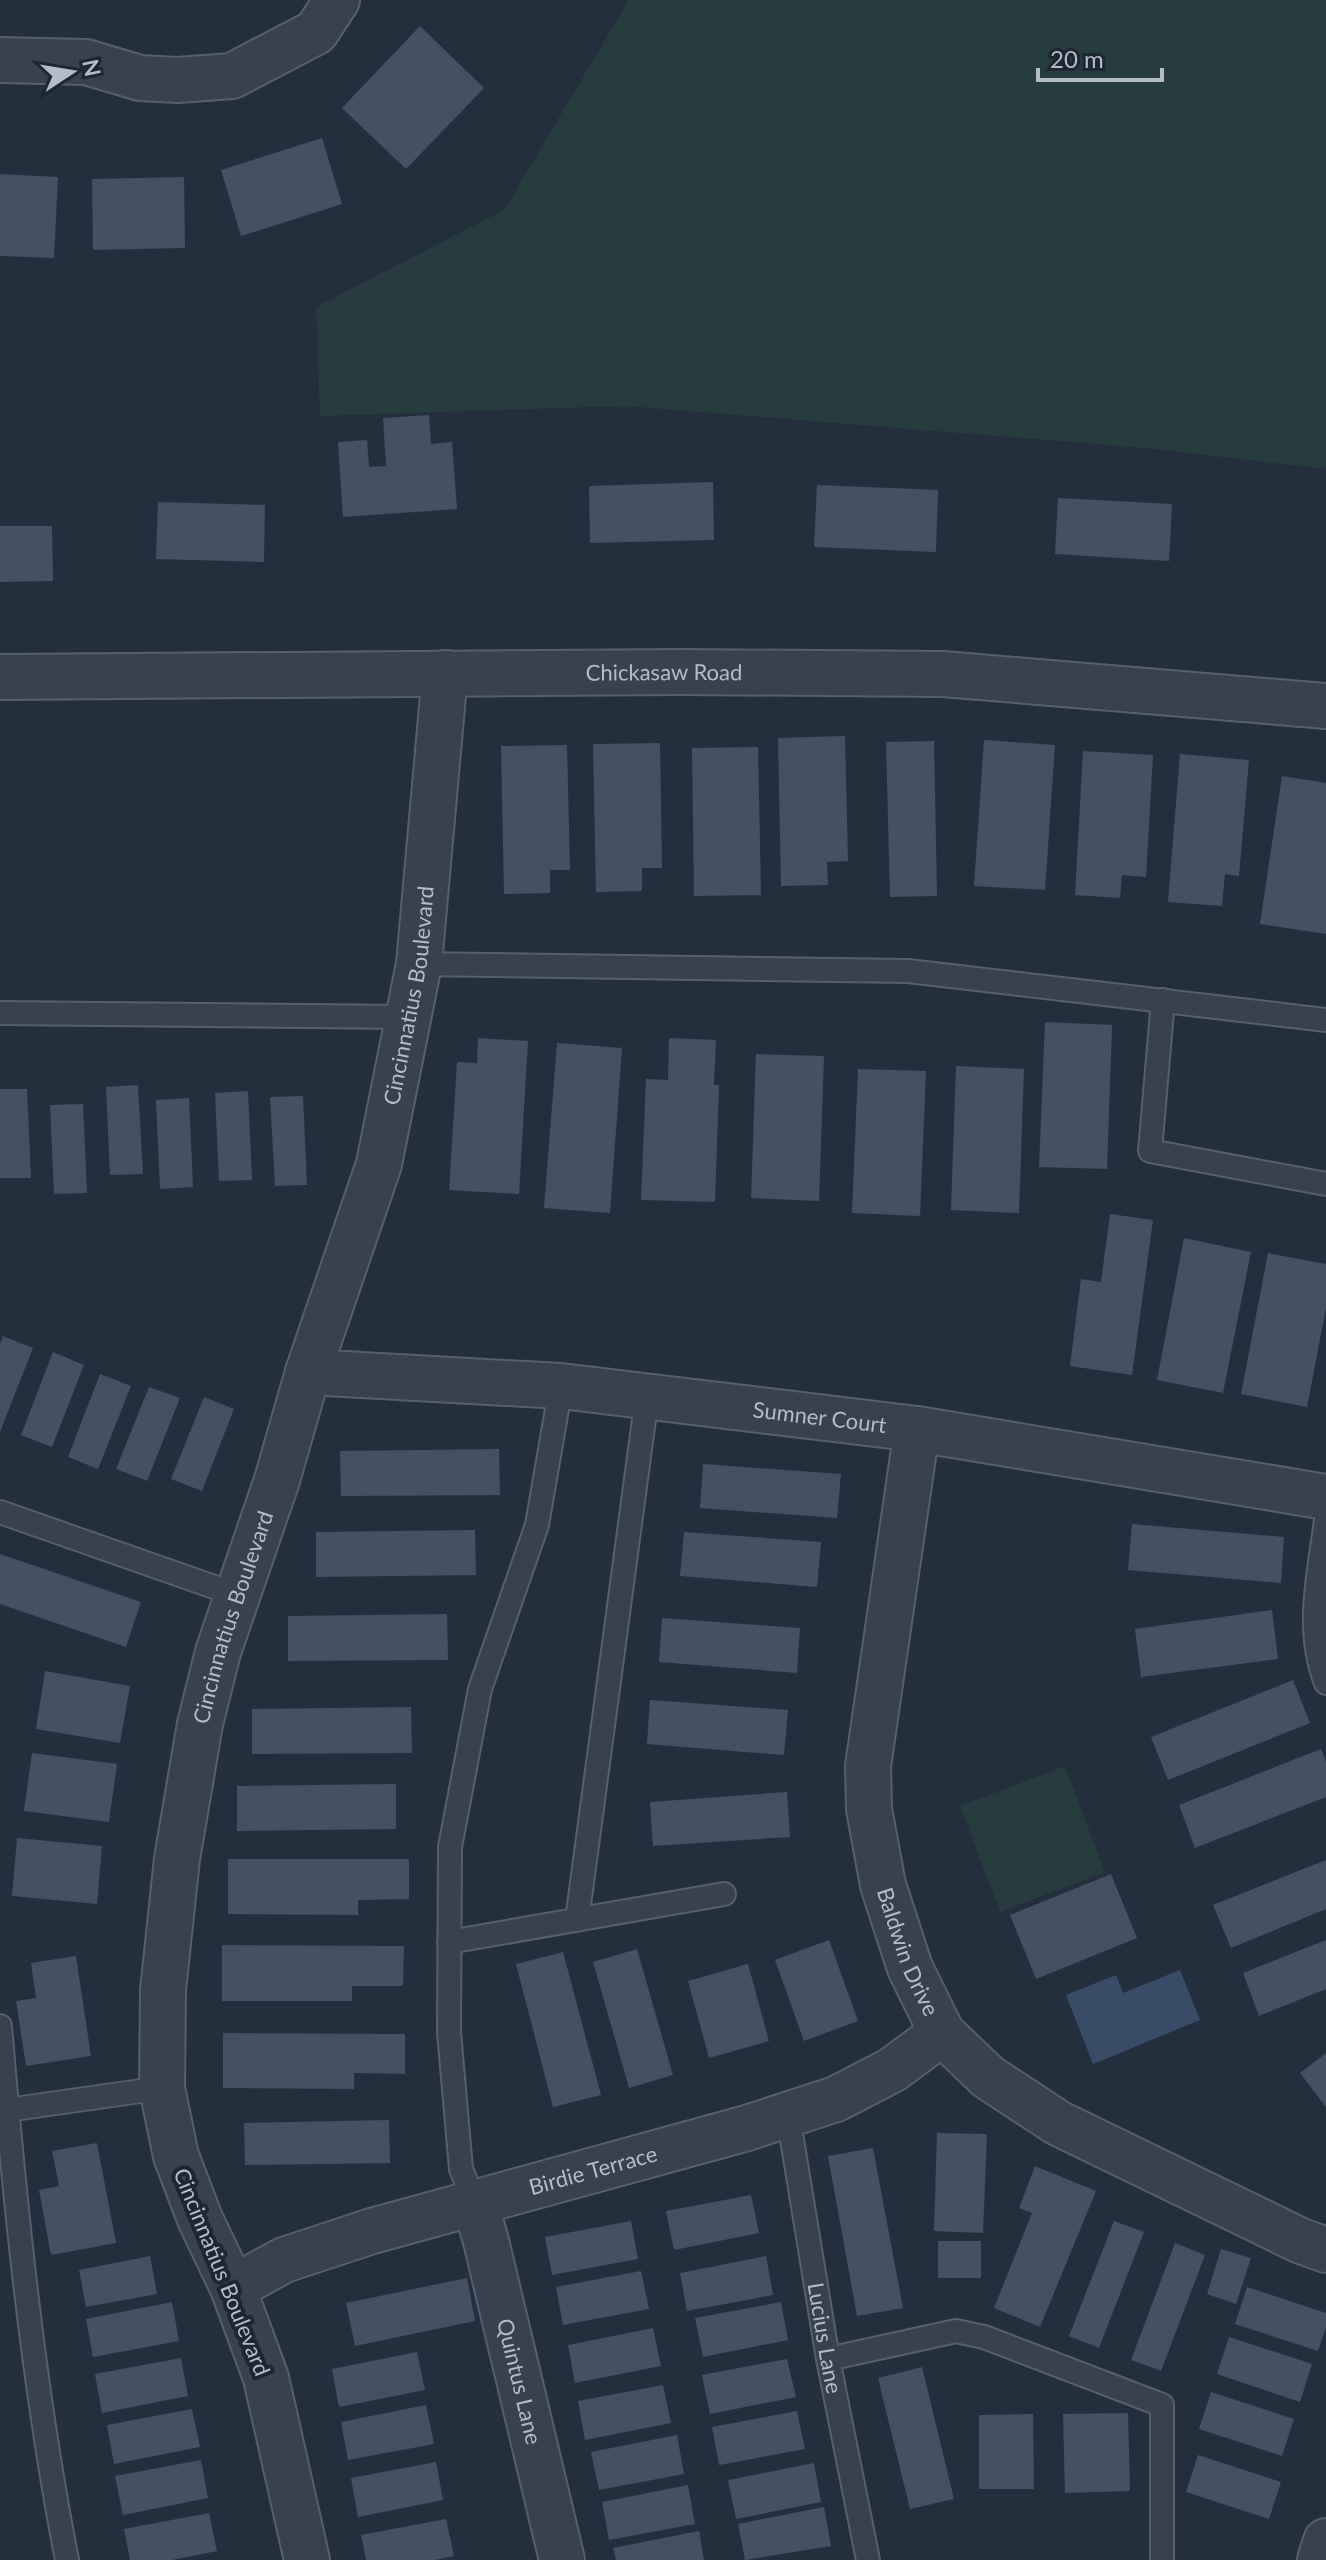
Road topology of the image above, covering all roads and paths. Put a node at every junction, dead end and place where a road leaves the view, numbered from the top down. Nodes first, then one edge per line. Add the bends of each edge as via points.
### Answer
1 (337, 0) edge
2 (0, 60) edge
3 (445, 673) junction
4 (0, 677) edge
5 (1326, 706) edge
6 (419, 964) junction
7 (1163, 1000) junction
8 (0, 1013) edge
9 (408, 1017) junction
10 (1326, 1020) edge
11 (1326, 1184) edge
12 (308, 1372) junction
13 (561, 1386) junction
14 (647, 1397) junction
15 (917, 1429) junction
16 (1326, 1497) edge
17 (0, 1512) edge
18 (1326, 1520) edge
19 (237, 1595) junction
20 (1326, 1683) edge
21 (724, 1894) dead end
22 (577, 1920) junction
23 (449, 1942) junction
24 (0, 2026) edge
25 (942, 2033) junction
26 (162, 2088) junction
27 (7, 2110) junction
28 (788, 2115) junction
29 (475, 2203) junction
30 (1326, 2250) edge
31 (233, 2288) junction
32 (828, 2359) junction
33 (1326, 2541) edge
34 (67, 2560) edge
35 (307, 2560) edge
36 (562, 2560) edge
37 (868, 2560) edge
38 (1162, 2560) edge
39 (1320, 2560) edge

1 - 2 street via 316,32 232,76 140,78 86,62
3 - 4 street, Chickasaw Road
3 - 5 street, Chickasaw Road via 943,674
3 - 6 street, Cincinnatius Boulevard
6 - 7 lane via 908,971
6 - 9 street, Cincinnatius Boulevard
7 - 10 lane
7 - 11 lane via 1150,1151
8 - 9 lane
9 - 12 street, Cincinnatius Boulevard via 379,1164
12 - 13 street, Sumner Court
12 - 19 street, Cincinnatius Boulevard
13 - 14 street, Sumner Court
13 - 23 lane via 537,1525 480,1689 450,1847
14 - 15 street, Sumner Court
14 - 22 lane
15 - 16 street, Sumner Court
15 - 25 street, Baldwin Drive via 868,1766 869,1809 896,1929
17 - 19 lane
18 - 20 lane via 1313,1623
19 - 26 street, Cincinnatius Boulevard via 200,1724 177,1859 163,1990
21 - 22 lane
22 - 23 lane
23 - 29 lane via 449,2032 461,2169
24 - 27 lane
25 - 28 street, Birdie Terrace via 892,2070 836,2099
25 - 30 street, Baldwin Drive via 988,2077 1058,2123
26 - 27 lane
26 - 31 street, Cincinnatius Boulevard via 176,2156
27 - 34 lane via 47,2460
28 - 29 street, Birdie Terrace
28 - 32 lane, Lucius Lane
29 - 31 street, Birdie Terrace via 284,2260
29 - 36 street, Quintus Lane
31 - 35 street, Cincinnatius Boulevard via 266,2378
32 - 37 lane, Lucius Lane
32 - 38 lane via 956,2331 1162,2405
33 - 39 street

